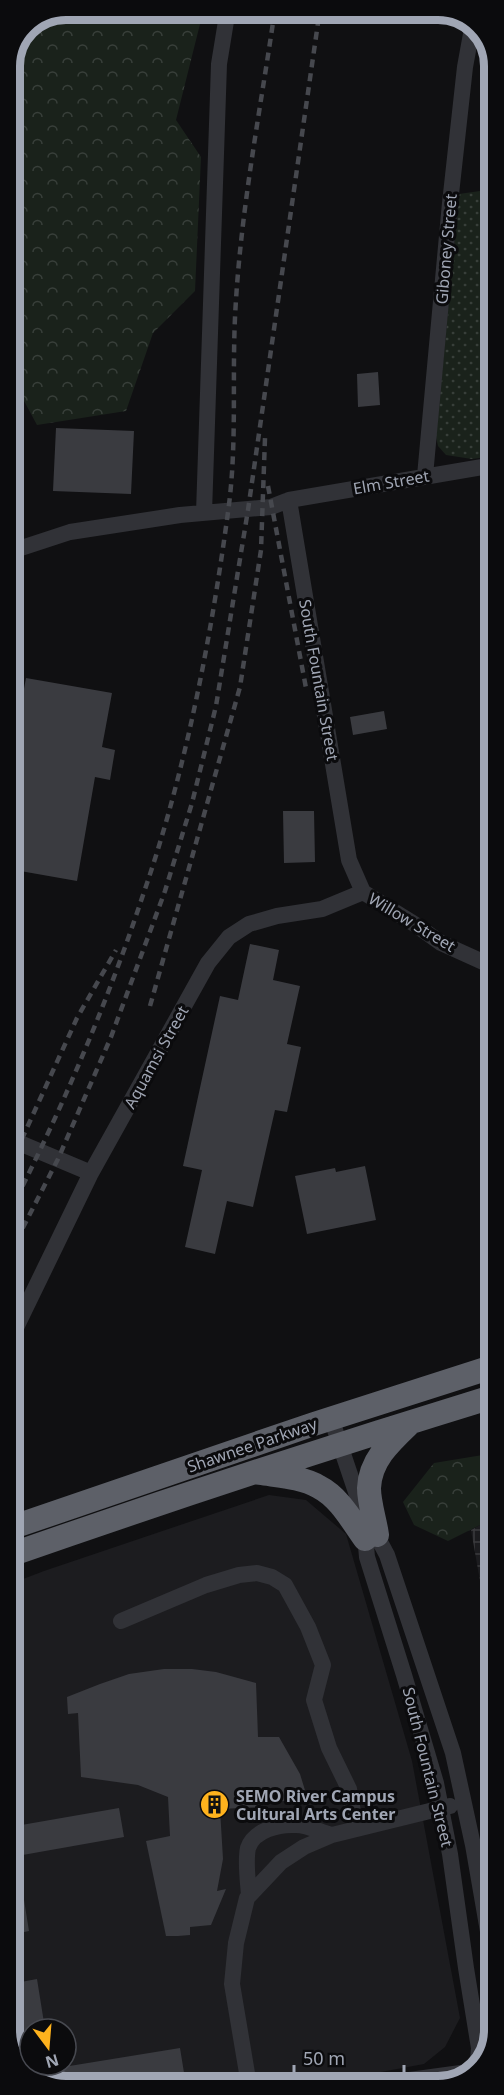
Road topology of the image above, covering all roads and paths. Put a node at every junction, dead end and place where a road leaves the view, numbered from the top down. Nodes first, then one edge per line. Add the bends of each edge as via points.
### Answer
1 (226, 20) edge
2 (471, 33) edge
3 (484, 467) edge
4 (425, 476) junction
5 (289, 500) junction
6 (204, 513) junction
7 (19, 549) edge
8 (363, 892) junction
9 (484, 962) edge
10 (19, 1143) edge
11 (91, 1173) junction
12 (19, 1321) edge
13 (484, 1370) edge
14 (484, 1399) edge
15 (332, 1418) junction
16 (411, 1422) junction
17 (339, 1444) junction
18 (255, 1472) junction
19 (19, 1525) edge
20 (371, 1537) junction
21 (19, 1553) edge
22 (121, 1621) dead end
23 (464, 1804) junction
24 (441, 1808) junction
25 (356, 1829) junction
26 (332, 1835) junction
27 (249, 1895) junction
28 (484, 1912) edge
29 (479, 2051) edge
30 (462, 2068) edge
31 (247, 2075) edge
32 (422, 2076) edge

1 - 6 street via 219,64
2 - 4 street, Giboney Street
3 - 4 street, Elm Street
4 - 5 street, Elm Street
5 - 6 street, Elm Street via 271,507
5 - 8 street, South Fountain Street via 349,860
6 - 7 street, Elm Street via 70,532
8 - 9 street, Willow Street via 441,943
8 - 11 street, Aquamsi Street via 322,909 249,924 229,937 208,963
10 - 11 street
11 - 12 street, Aquamsi Street
13 - 15 highway, Shawnee Parkway
14 - 16 highway, Shawnee Parkway
15 - 17 street, South Fountain Street
15 - 19 highway, Shawnee Parkway
16 - 17 highway, Shawnee Parkway
16 - 20 highway via 386,1446 373,1469 369,1489
17 - 18 highway, Shawnee Parkway
17 - 20 street, South Fountain Street
18 - 20 highway via 320,1487
18 - 21 highway, Shawnee Parkway
20 - 23 street, South Fountain Street via 387,1555 435,1694
20 - 24 street, South Fountain Street via 367,1557
22 - 25 street via 240,1575 257,1573 285,1585 323,1665 314,1700 329,1748 349,1789
23 - 24 street
23 - 28 street, South Fountain Street
24 - 25 street
24 - 29 street, South Fountain Street
25 - 26 street
26 - 27 street via 281,1862
26 - 27 street via 297,1825 260,1833 248,1850
27 - 31 street via 236,1943 232,1983
30 - 32 street

